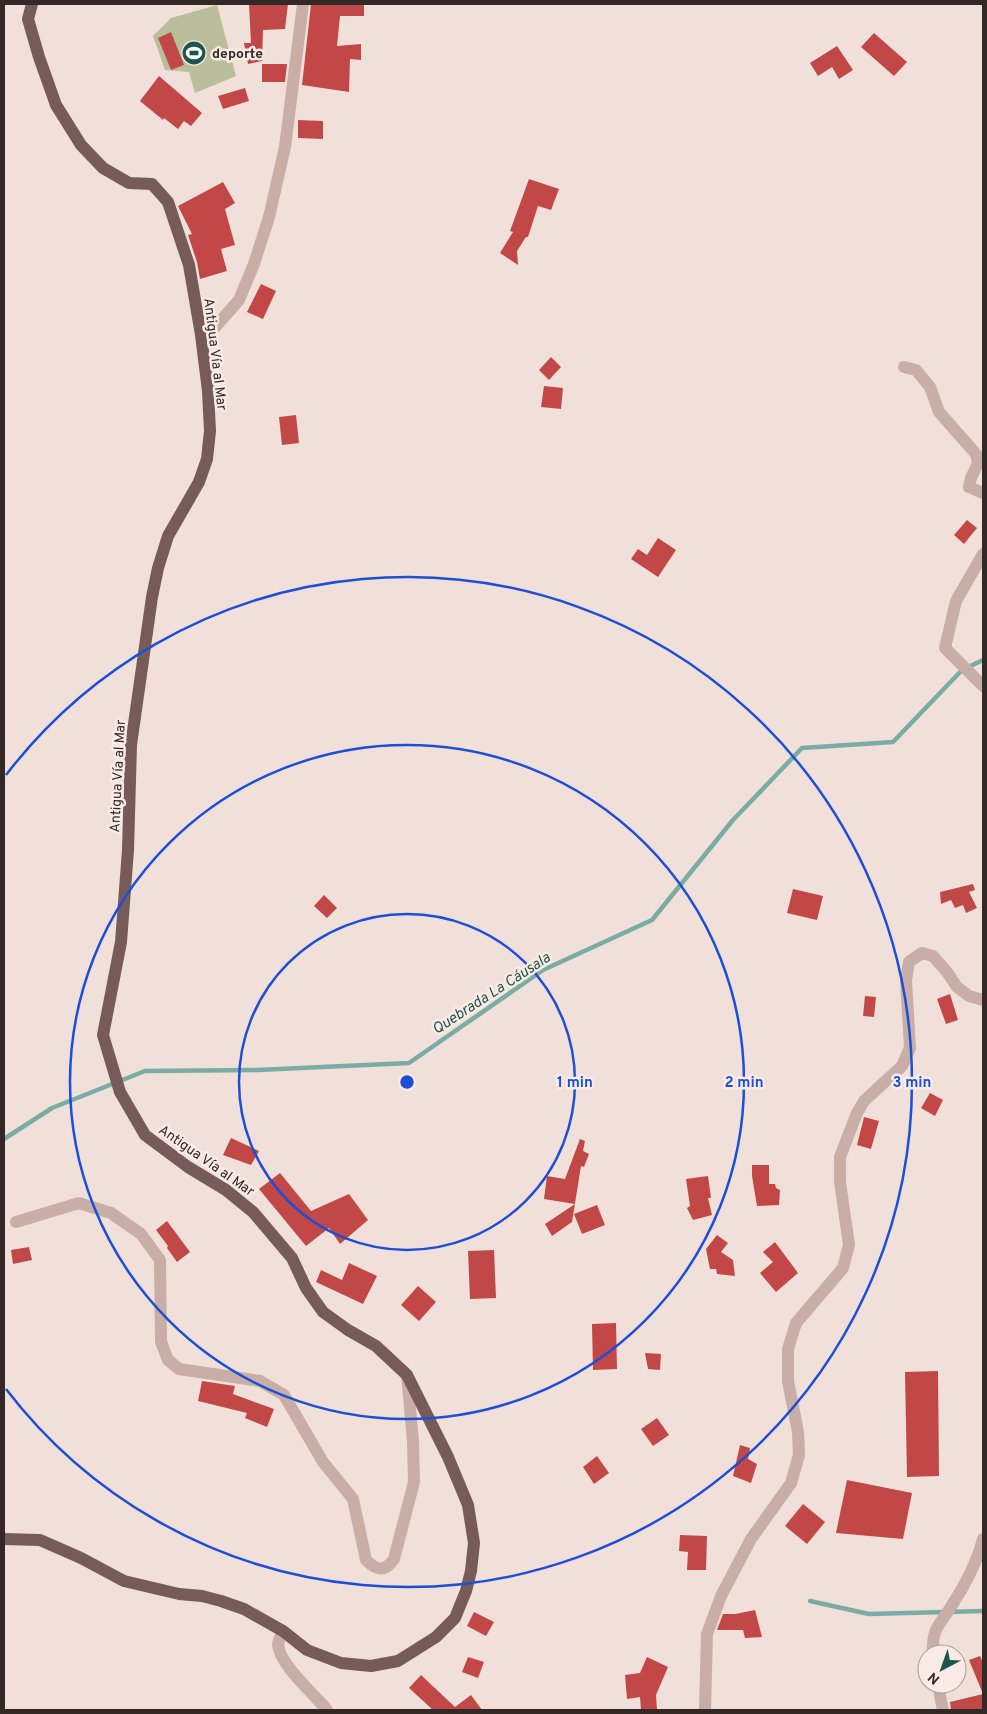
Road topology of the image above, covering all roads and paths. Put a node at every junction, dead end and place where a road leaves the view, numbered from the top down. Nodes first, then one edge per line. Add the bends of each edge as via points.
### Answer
1 (32, 4) edge
2 (303, 4) edge
3 (202, 342) junction
4 (904, 366) dead end
5 (983, 493) edge
6 (983, 554) edge
7 (983, 686) edge
8 (983, 1000) edge
9 (16, 1222) dead end
10 (407, 1375) junction
11 (4, 1539) edge
12 (983, 1539) edge
13 (283, 1631) junction
14 (933, 1644) edge
15 (940, 1694) edge
16 (326, 1710) edge
17 (705, 1710) edge
18 (943, 1710) edge

1 - 3 main road, Antigua Vía al Mar via 28,19 39,57 56,105 81,145 103,168 129,182 152,184 168,202 189,265
2 - 3 street via 285,148 269,217 239,300
3 - 10 main road, Antigua Vía al Mar via 208,391 207,459 199,482 168,536 158,568 131,745 121,942 103,1035 120,1091 145,1135 253,1212 292,1258 306,1288 323,1312 376,1346
4 - 5 street via 916,370 930,387 939,412 976,454 978,464 969,487
6 - 7 street via 956,601 945,648
8 - 17 street via 969,996 957,987 933,956 922,953 908,962 910,1048 902,1066 864,1101 840,1157 840,1182 849,1245 843,1268 796,1323 788,1349 788,1381 799,1455 791,1482 751,1539 721,1596 707,1634
9 - 10 street via 79,1203 111,1212 141,1234 160,1260 160,1342 168,1360 179,1369 260,1381 284,1395 323,1462 353,1499 366,1560 373,1567 382,1569 389,1566 394,1558 414,1482
10 - 13 main road, Antigua Vía al Mar via 468,1504 474,1543 466,1592 455,1618 436,1637 398,1661 372,1666 341,1663 307,1650
11 - 13 main road, Antigua Vía al Mar via 40,1540 124,1581 221,1601 244,1609
12 - 14 street via 970,1573 934,1632
13 - 16 street via 278,1644 281,1656
15 - 18 street

